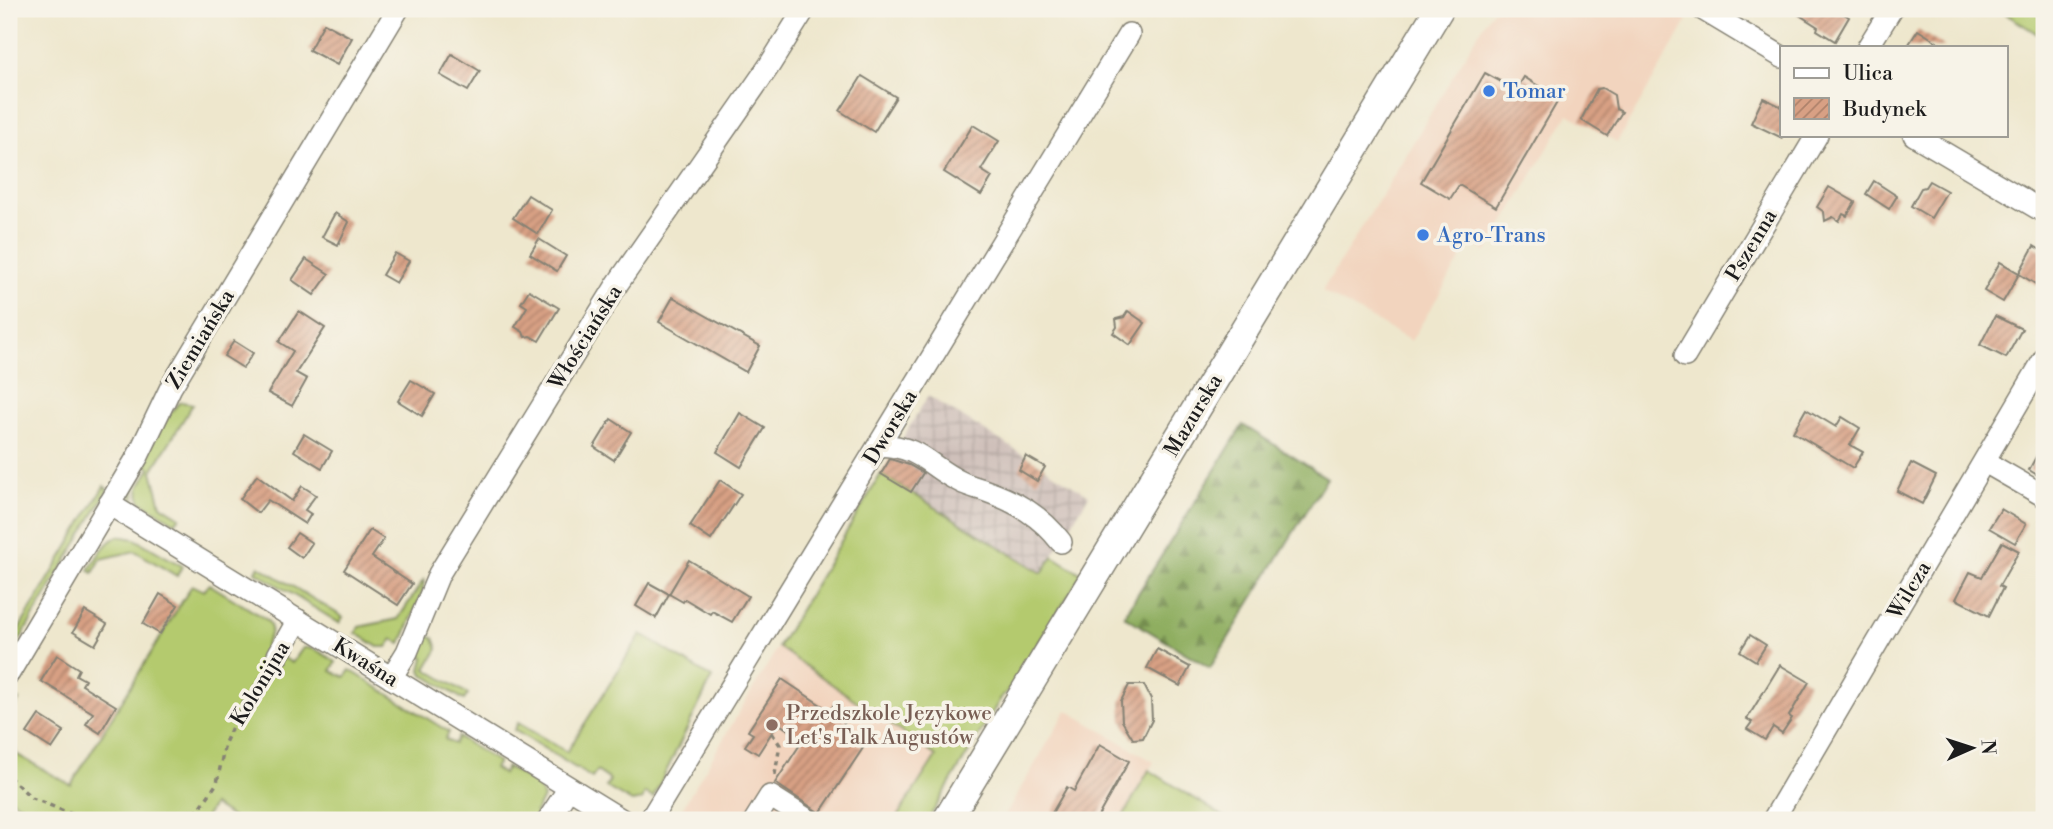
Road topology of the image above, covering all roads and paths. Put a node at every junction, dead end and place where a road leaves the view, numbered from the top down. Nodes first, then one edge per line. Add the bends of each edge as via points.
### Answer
1 (398, 9) edge
2 (1439, 9) edge
3 (1702, 9) edge
4 (804, 10) edge
5 (1891, 10) edge
6 (1129, 34) dead end
7 (1869, 46) edge
8 (1780, 56) edge
9 (1816, 136) edge
10 (1916, 136) edge
11 (2044, 212) edge
12 (1685, 356) dead end
13 (2044, 359) edge
14 (879, 445) junction
15 (1985, 462) junction
16 (2044, 496) edge
17 (109, 504) junction
18 (1061, 542) dead end
19 (298, 620) junction
20 (278, 654) joint
21 (9, 673) edge
22 (391, 678) junction
23 (772, 733) dead end
24 (9, 777) edge
25 (569, 788) junction
26 (772, 790) dead end
27 (86, 820) edge
28 (187, 820) edge
29 (548, 820) edge
30 (622, 820) edge
31 (650, 820) edge
32 (755, 820) edge
33 (808, 820) edge
34 (947, 820) edge
35 (1773, 820) edge

1 - 17 street, Ziemiańska via 171,387
2 - 34 main road, Mazurska
3 - 8 street
4 - 22 street, Włościańska via 618,283 439,574 407,652
5 - 7 street
6 - 14 street, Dworska
9 - 12 street, Pszenna
10 - 11 street
13 - 15 street, Wilcza
14 - 18 street via 923,455 961,482 1021,506 1047,524
14 - 31 street, Dworska
15 - 16 street
15 - 35 street, Wilcza
17 - 19 street, Kwaśna
17 - 21 street, Ziemiańska
19 - 20 street, Kolonijna
19 - 22 street, Kwaśna
20 - 28 path, Kolonijna via 242,704 225,743 217,783
22 - 25 street, Kwaśna
23 - 26 path via 780,745
24 - 27 path via 32,798
25 - 29 street
25 - 30 street, Kwaśna
32 - 33 street via 770,796

